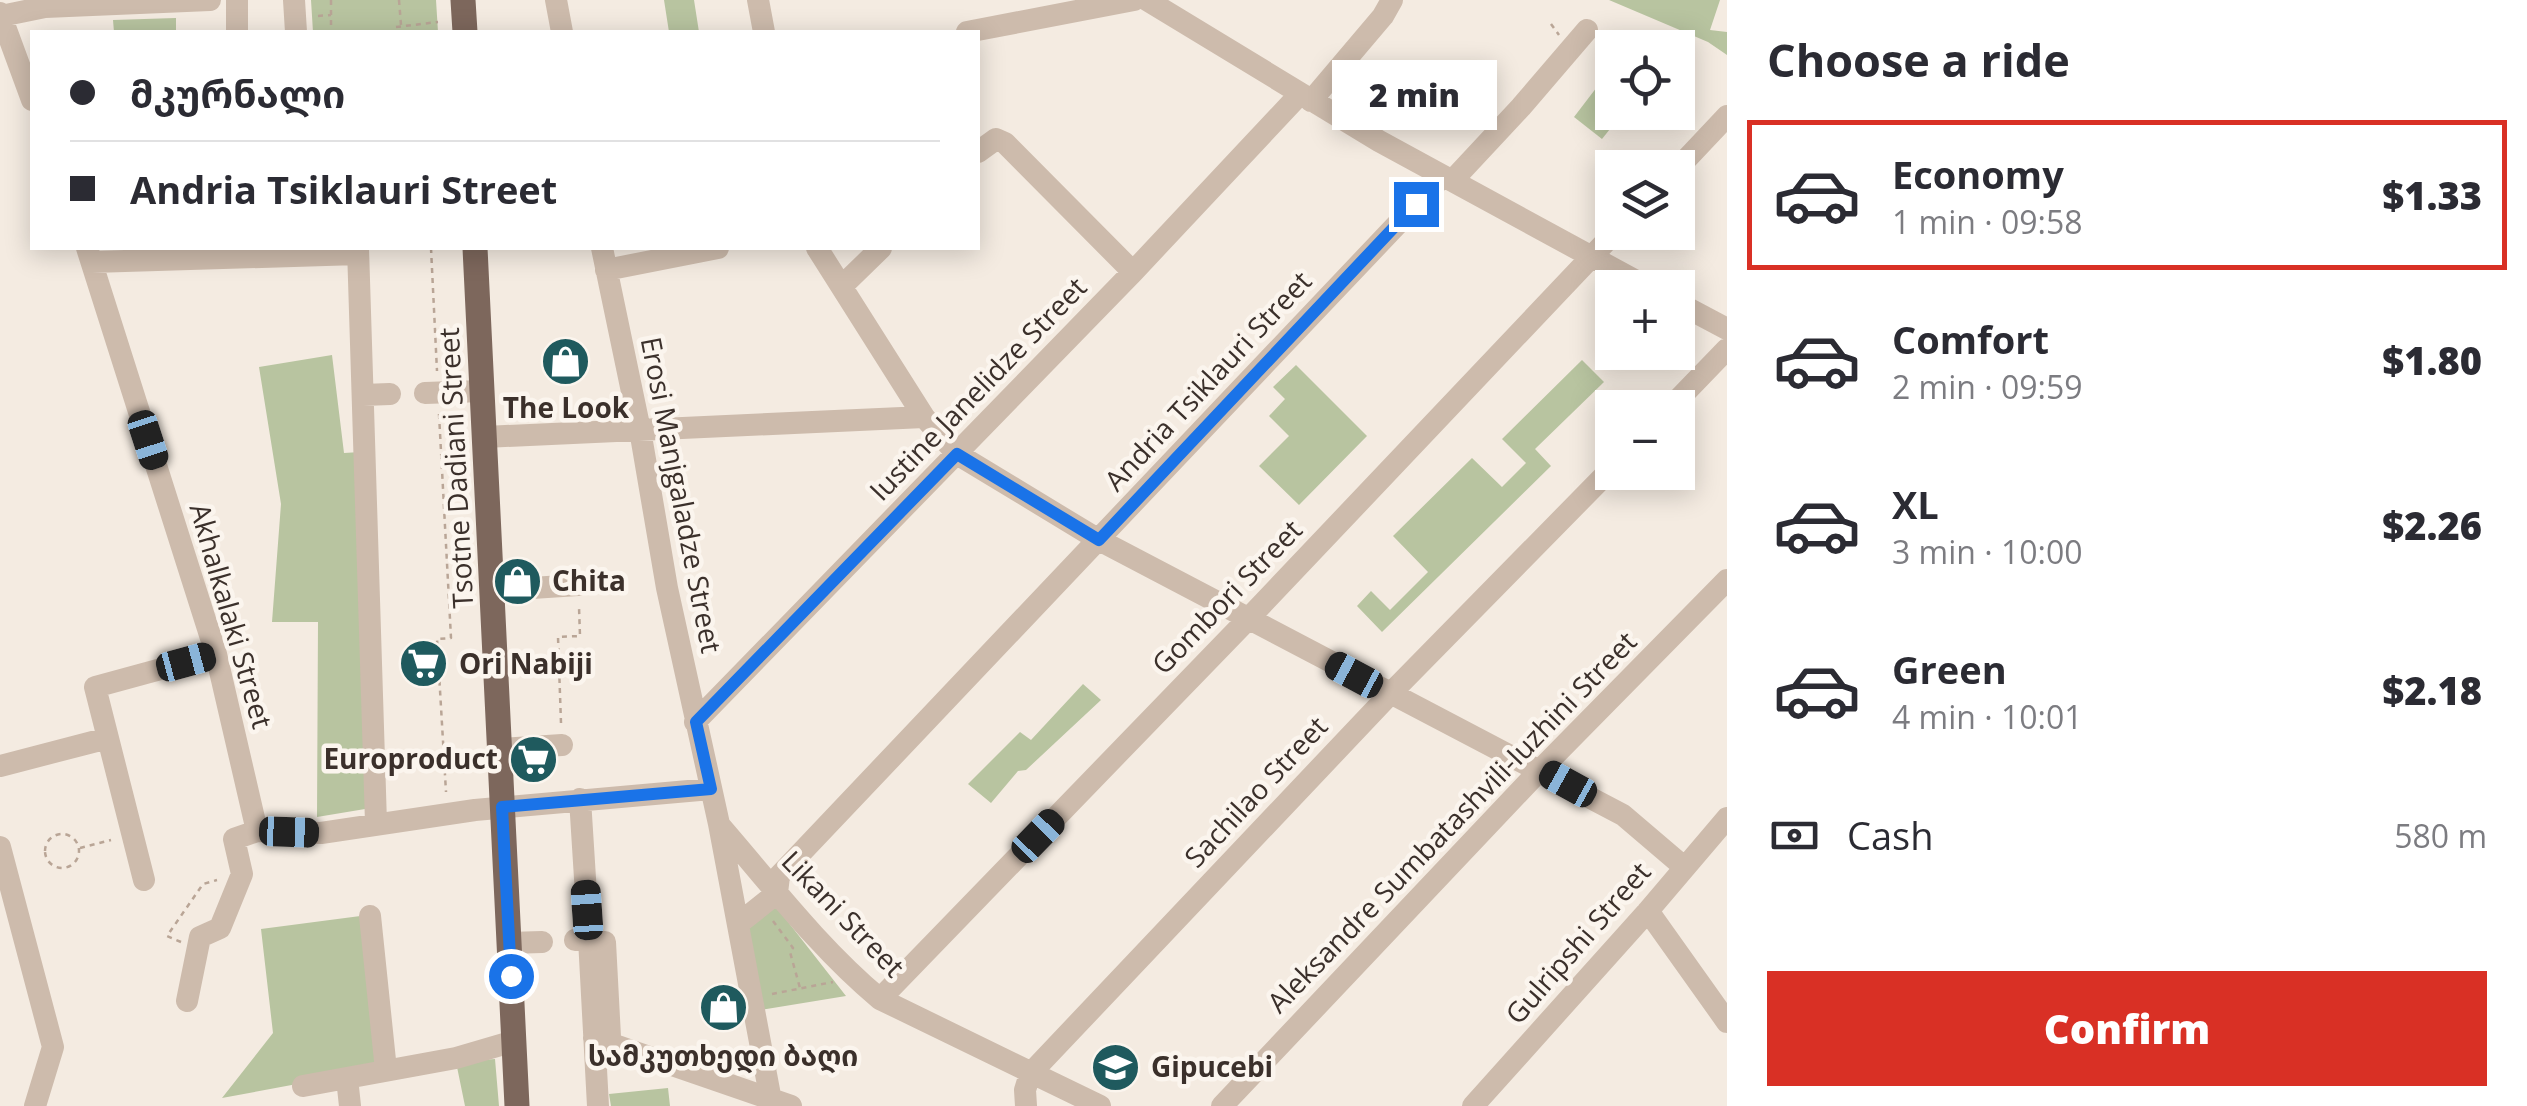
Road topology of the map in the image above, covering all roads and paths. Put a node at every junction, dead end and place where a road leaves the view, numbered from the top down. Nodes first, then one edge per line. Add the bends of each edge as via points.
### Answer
1 (210, 0) edge
2 (237, 0) edge
3 (331, 0) edge
4 (400, 0) edge
5 (463, 0) edge
6 (556, 0) edge
7 (758, 0) edge
8 (1134, 0) edge
9 (1147, 0) edge
10 (1194, 0) edge
11 (1397, 1) edge
12 (1, 15) edge
13 (331, 15) junction
14 (298, 16) edge
15 (1176, 18) junction
16 (438, 22) dead end
17 (237, 30) edge
18 (332, 30) edge
19 (465, 30) edge
20 (562, 30) edge
21 (764, 30) edge
22 (977, 30) edge
23 (1586, 30) dead end
24 (30, 95) edge
25 (1305, 98) junction
26 (1727, 116) edge
27 (1695, 150) edge
28 (980, 151) edge
29 (1448, 178) junction
30 (358, 250) edge
31 (431, 250) edge
32 (475, 250) edge
33 (697, 250) edge
34 (818, 250) edge
35 (880, 250) edge
36 (1598, 250) edge
37 (239, 253) edge
38 (90, 255) edge
39 (1591, 257) junction
40 (604, 259) edge
41 (1615, 270) edge
42 (1133, 272) junction
43 (842, 286) junction
44 (1695, 312) edge
45 (1727, 329) edge
46 (1727, 349) edge
47 (1687, 390) edge
48 (482, 391) junction
49 (431, 393) junction
50 (390, 394) dead end
51 (363, 395) junction
52 (924, 417) junction
53 (640, 430) junction
54 (484, 438) junction
55 (957, 454) junction
56 (1595, 485) edge
57 (1099, 540) junction
58 (1727, 580) edge
59 (578, 585) joint
60 (513, 589) junction
61 (1249, 618) junction
62 (216, 654) junction
63 (1390, 694) junction
64 (696, 722) junction
65 (108, 738) junction
66 (562, 745) joint
67 (500, 749) junction
68 (0, 766) edge
69 (1541, 769) junction
70 (711, 789) junction
71 (580, 800) junction
72 (502, 807) junction
73 (447, 813) junction
74 (1727, 818) edge
75 (376, 824) junction
76 (719, 824) junction
77 (257, 831) junction
78 (132, 835) junction
79 (1718, 845) edge
80 (0, 847) edge
81 (79, 848) junction
82 (757, 868) junction
83 (1684, 868) junction
84 (729, 878) junction
85 (144, 880) dead end
86 (217, 880) dead end
87 (777, 893) junction
88 (587, 910) dead end
89 (1648, 912) junction
90 (370, 916) dead end
91 (771, 918) dead end
92 (738, 924) junction
93 (582, 941) dead end
94 (542, 942) dead end
95 (509, 943) junction
96 (197, 950) junction
97 (854, 978) junction
98 (800, 989) junction
99 (752, 997) junction
100 (880, 1000) junction
101 (187, 1001) dead end
102 (1727, 1022) edge
103 (602, 1040) junction
104 (514, 1041) junction
105 (386, 1070) junction
106 (1030, 1074) junction
107 (347, 1078) junction
108 (303, 1086) dead end
109 (777, 1104) edge
110 (35, 1106) edge
111 (350, 1106) edge
112 (517, 1106) edge
113 (598, 1106) edge
114 (1026, 1106) edge
115 (1100, 1106) edge
116 (1222, 1106) edge
117 (1473, 1106) edge

1 - 12 street via 45,6
2 - 17 street
3 - 13 path
4 - 16 path via 399,27
5 - 19 main road
6 - 20 street
7 - 21 street
8 - 22 street
9 - 15 street
10 - 15 street
11 - 25 street, Iustine Janelidze Street
12 - 24 street
13 - 14 path
13 - 18 path
15 - 25 street
23 - 29 street, Andria Tsiklauri Street via 1522,107
25 - 29 street
25 - 42 street, Iustine Janelidze Street
26 - 27 street
28 - 42 street via 996,139 1005,144
29 - 39 street
29 - 57 street, Andria Tsiklauri Street
30 - 37 street
30 - 51 street
31 - 49 path
32 - 48 main road, Tsotne Dadiani Street
33 - 40 street
34 - 43 street
35 - 43 street
36 - 39 street, Gombori Street
37 - 38 street
38 - 62 street, Akhalkalaki Street
39 - 41 street
39 - 61 street, Gombori Street
40 - 53 street, Erosi Manjgaladze Street
42 - 55 street, Iustine Janelidze Street
43 - 52 street
44 - 45 street
46 - 47 street
48 - 49 street
48 - 54 main road, Tsotne Dadiani Street
49 - 73 path via 451,638 437,639
50 - 51 street
51 - 75 street
52 - 53 street
52 - 55 street
53 - 54 street
53 - 64 street, Erosi Manjgaladze Street
54 - 60 main road, Tsotne Dadiani Street
55 - 57 street
55 - 64 street, Iustine Janelidze Street
56 - 63 street, Sachilao Street
57 - 61 street
57 - 87 street, Andria Tsiklauri Street via 780,876
58 - 69 street, Aleksandre Sumbatashvili-Iuzhini Street
59 - 60 street
59 - 66 path via 580,636 558,637
60 - 67 main road, Tsotne Dadiani Street
61 - 63 street
61 - 100 street, Gombori Street
62 - 65 street via 95,687
62 - 77 street, Akhalkalaki Street
63 - 69 street
63 - 106 street, Sachilao Street
64 - 70 street, Erosi Manjgaladze Street
65 - 68 street
65 - 78 street
66 - 67 street
67 - 72 main road, Tsotne Dadiani Street
69 - 83 street via 1623,814
69 - 116 street, Aleksandre Sumbatashvili-Iuzhini Street
70 - 71 street
70 - 76 street, Erosi Manjgaladze Street
71 - 72 street
71 - 88 street
72 - 73 street
72 - 95 main road, Tsotne Dadiani Street
73 - 75 street
74 - 79 street, Gulripshi Street
75 - 77 street via 321,833
76 - 82 street, Likani Street
76 - 84 street, Erosi Manjgaladze Street
77 - 96 street via 234,839 242,874 220,928 200,936
78 - 81 path
78 - 85 street
79 - 83 street, Gulripshi Street
80 - 110 street via 53,1047
81 - 81 path via 73,838 56,836 46,857 57,868 68,867
82 - 84 street via 743,867
82 - 87 street, Likani Street
83 - 89 street, Gulripshi Street
84 - 87 street
84 - 92 street, Erosi Manjgaladze Street
86 - 96 path via 204,884 167,936
87 - 92 street, Andria Tsiklauri Street
87 - 97 street, Likani Street
89 - 102 street
89 - 117 street, Gulripshi Street
90 - 105 street
91 - 98 path via 793,948
92 - 99 street, Erosi Manjgaladze Street
93 - 103 street via 605,942
94 - 95 street
95 - 104 main road, Tsotne Dadiani Street
96 - 101 street
97 - 98 path
97 - 100 street, Likani Street
98 - 99 path
99 - 109 street, Erosi Manjgaladze Street
100 - 106 street, Likani Street
103 - 109 street
103 - 113 street
104 - 105 street
104 - 112 main road, Tsotne Dadiani Street
105 - 107 street
106 - 114 street
106 - 115 street, Likani Street
107 - 108 street
107 - 111 street

